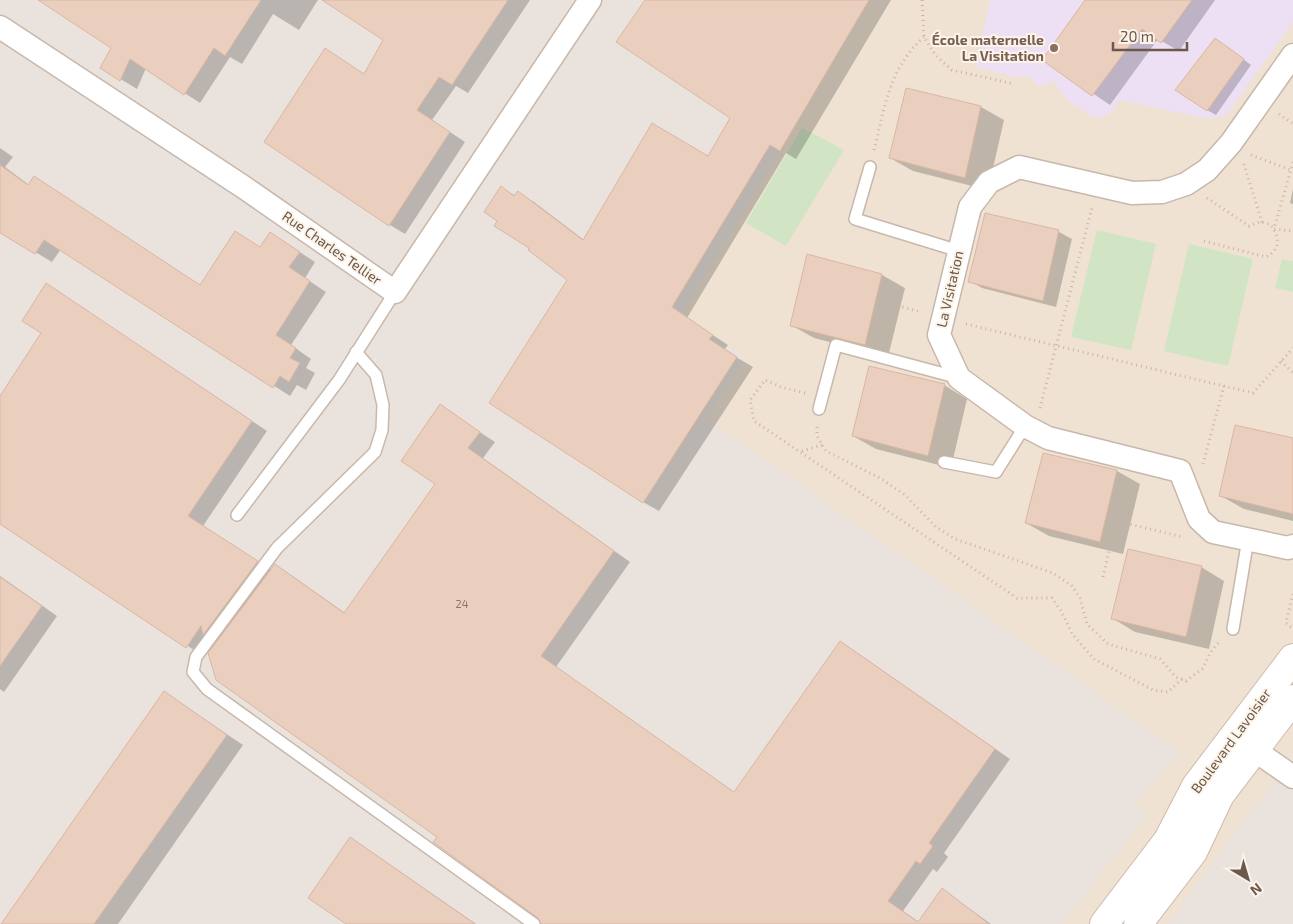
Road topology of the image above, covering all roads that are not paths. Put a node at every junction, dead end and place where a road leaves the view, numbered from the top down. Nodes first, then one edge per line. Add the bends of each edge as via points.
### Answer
1 (590, 0) edge
2 (0, 27) edge
3 (1292, 58) edge
4 (870, 167) road end
5 (958, 251) junction
6 (396, 292) junction
7 (356, 352) junction
8 (959, 378) junction
9 (819, 409) road end
10 (1030, 429) junction
11 (944, 462) dead end
12 (237, 515) dead end
13 (1248, 539) junction
14 (1293, 546) edge
15 (1233, 629) road end
16 (1293, 658) edge
17 (1293, 699) edge
18 (1244, 743) junction
19 (1293, 777) edge
20 (534, 924) edge
21 (1104, 924) edge
22 (1138, 924) edge

1 - 6 street, Rue Charles Tellier
2 - 6 street, Rue Charles Tellier
3 - 5 street, La Visitation via 1238,144 1186,184 1162,192 1132,193 1019,167 989,182 970,207
4 - 5 lane via 855,219
5 - 8 street, La Visitation via 939,335
6 - 7 lane
7 - 12 lane via 339,380
7 - 20 lane via 376,375 383,404 382,430 375,452 277,548 196,656 192,672 207,689
8 - 9 lane via 836,345
8 - 10 street, La Visitation
10 - 11 lane via 996,472
10 - 13 street, La Visitation via 1048,438 1180,471 1199,518 1213,532
13 - 14 street via 1288,548
13 - 15 lane
16 - 18 street, Boulevard Lavoisier
17 - 18 street, Boulevard Lavoisier
18 - 19 street
18 - 21 street, Boulevard Lavoisier via 1196,786 1168,840
18 - 22 street, Boulevard Lavoisier via 1193,852

